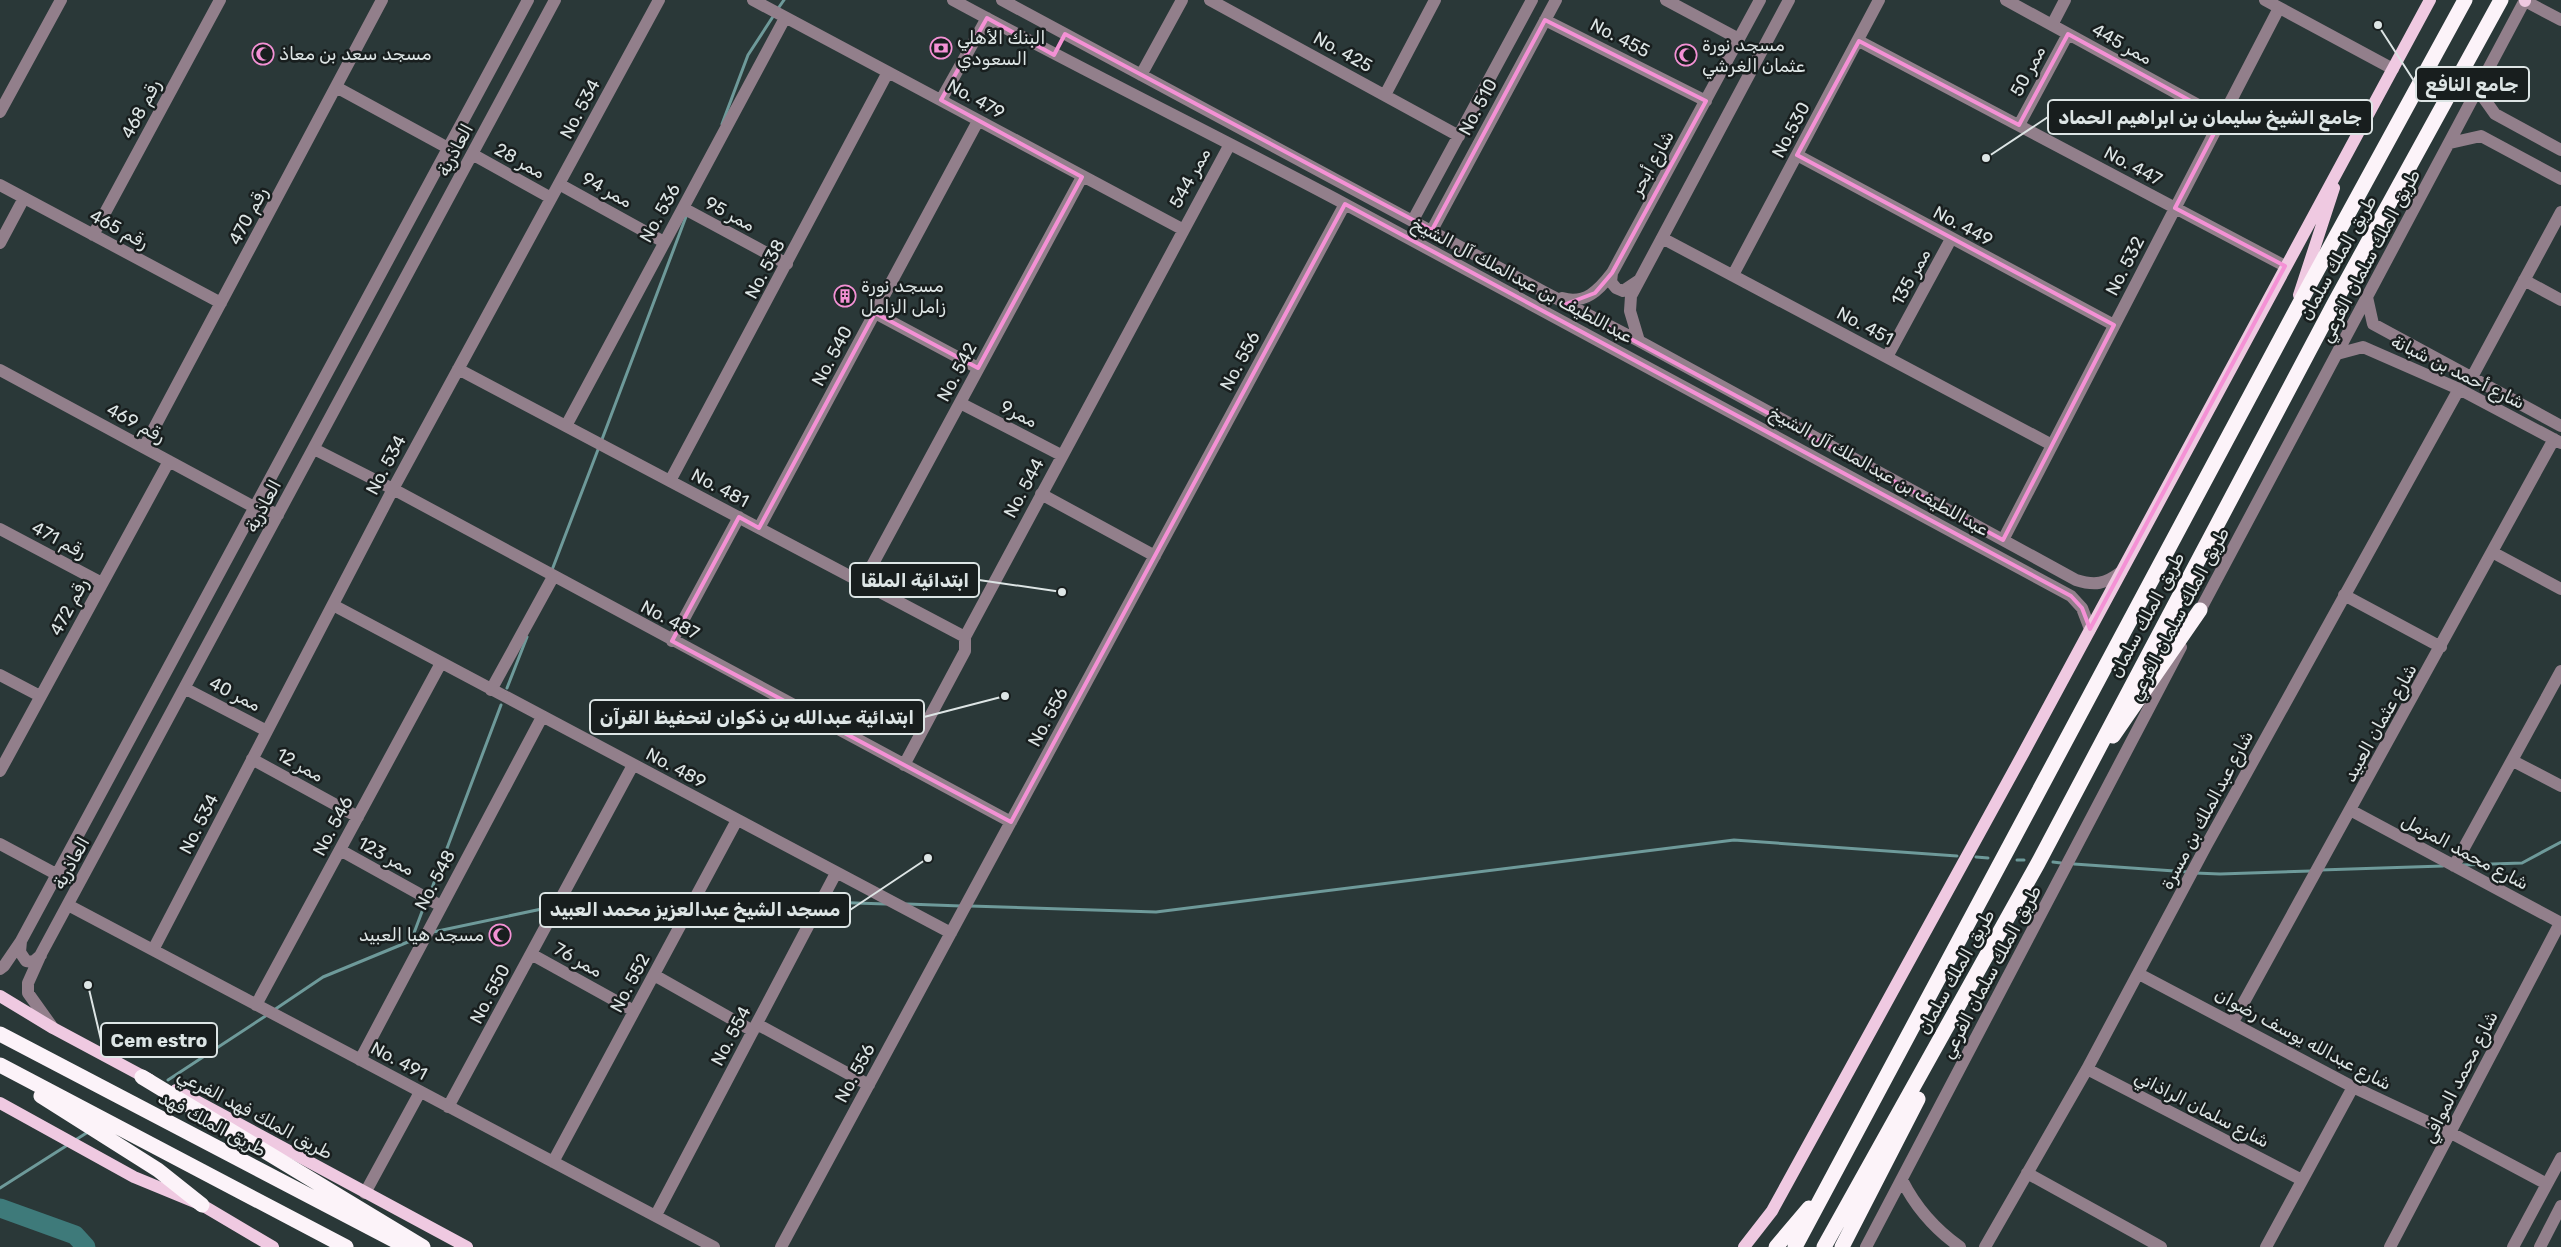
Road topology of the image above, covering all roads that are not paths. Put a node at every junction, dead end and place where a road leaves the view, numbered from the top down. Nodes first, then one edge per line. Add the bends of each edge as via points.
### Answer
1 (61, 0) edge
2 (220, 0) edge
3 (382, 0) edge
4 (528, 0) edge
5 (555, 0) edge
6 (659, 0) edge
7 (754, 0) edge
8 (953, 0) edge
9 (1002, 0) edge
10 (1182, 0) edge
11 (1210, 0) edge
12 (1435, 0) edge
13 (1532, 0) edge
14 (1556, 0) edge
15 (1666, 0) edge
16 (1760, 0) edge
17 (1789, 0) edge
18 (1880, 0) edge
19 (2006, 0) edge
20 (2066, 0) edge
21 (2265, 0) edge
22 (2430, 0) edge
23 (2464, 0) edge
24 (2501, 0) edge
25 (2525, 0) edge
26 (2279, 8) junction
27 (785, 18) junction
28 (987, 18) junction
29 (1545, 20) junction
30 (2561, 20) edge
31 (516, 23) junction
32 (2052, 25) junction
33 (1065, 34) junction
34 (2068, 34) junction
35 (535, 36) junction
36 (1739, 39) junction
37 (1859, 41) junction
38 (1054, 55) junction
39 (2393, 69) junction
40 (888, 72) junction
41 (1141, 74) junction
42 (336, 87) junction
43 (2478, 90) junction
44 (1385, 95) junction
45 (941, 100) junction
46 (1706, 101) junction
47 (0, 112) edge
48 (2222, 118) junction
49 (978, 121) junction
50 (2019, 125) junction
51 (1459, 136) junction
52 (2450, 143) junction
53 (1230, 144) junction
54 (448, 148) junction
55 (2561, 150) edge
56 (472, 154) junction
57 (1797, 155) junction
58 (2345, 157) junction
59 (1082, 176) junction
60 (2561, 179) edge
61 (559, 184) junction
62 (0, 185) edge
63 (24, 198) junction
64 (552, 198) junction
65 (1345, 204) junction
66 (1422, 204) junction
67 (683, 208) junction
68 (2175, 208) junction
69 (2561, 212) edge
70 (1441, 213) junction
71 (1413, 220) junction
72 (1182, 229) junction
73 (1432, 230) junction
74 (93, 235) junction
75 (1662, 238) junction
76 (1951, 239) junction
77 (664, 242) junction
78 (0, 243) edge
79 (787, 264) junction
80 (2285, 266) junction
81 (1612, 273) junction
82 (1733, 276) junction
83 (2524, 280) junction
84 (1638, 281) junction
85 (1546, 293) junction
86 (2367, 298) junction
87 (2561, 300) edge
88 (221, 303) junction
89 (875, 313) junction
90 (2290, 321) junction
91 (2114, 325) junction
92 (1639, 341) junction
93 (2337, 354) junction
94 (1887, 357) junction
95 (978, 368) junction
96 (458, 369) junction
97 (0, 370) edge
98 (2471, 378) junction
99 (2459, 389) junction
100 (960, 403) junction
101 (566, 426) junction
102 (2561, 426) edge
103 (2558, 441) edge
104 (2052, 444) junction
105 (144, 448) junction
106 (314, 450) junction
107 (1061, 455) junction
108 (169, 461) junction
109 (670, 481) junction
110 (393, 489) junction
111 (1041, 494) junction
112 (255, 506) junction
113 (278, 515) junction
114 (739, 517) junction
115 (759, 528) junction
116 (0, 529) edge
117 (2003, 540) junction
118 (2492, 552) junction
119 (1155, 556) junction
120 (2121, 572) junction
121 (553, 577) junction
122 (2076, 580) junction
123 (102, 583) junction
124 (862, 584) junction
125 (2561, 590) edge
126 (2344, 595) junction
127 (2071, 596) junction
128 (333, 605) junction
129 (2200, 610) junction
130 (2090, 629) junction
131 (965, 637) junction
132 (672, 641) junction
133 (2441, 647) junction
134 (441, 663) junction
135 (2561, 671) edge
136 (0, 675) edge
137 (186, 689) junction
138 (491, 690) junction
139 (40, 696) junction
140 (542, 717) junction
141 (267, 731) junction
142 (252, 759) junction
143 (2513, 762) junction
144 (633, 765) junction
145 (904, 765) junction
146 (0, 771) edge
147 (2561, 786) edge
148 (2072, 795) junction
149 (2352, 811) junction
150 (358, 817) junction
151 (737, 820) junction
152 (1011, 822) junction
153 (0, 844) edge
154 (340, 850) junction
155 (2037, 865) junction
156 (2454, 866) junction
157 (836, 873) junction
158 (56, 874) junction
159 (68, 905) junction
160 (441, 906) junction
161 (2560, 923) edge
162 (951, 933) junction
163 (21, 941) junction
164 (153, 950) junction
165 (42, 954) junction
166 (531, 954) junction
167 (0, 969) edge
168 (2139, 974) junction
169 (654, 975) junction
170 (0, 996) edge
171 (256, 1005) junction
172 (634, 1011) junction
173 (2234, 1022) junction
174 (755, 1027) junction
175 (53, 1028) junction
176 (0, 1034) edge
177 (360, 1060) junction
178 (0, 1065) edge
179 (2087, 1069) junction
180 (142, 1077) junction
181 (869, 1085) junction
182 (2353, 1087) junction
183 (420, 1092) junction
184 (0, 1103) edge
185 (448, 1107) junction
186 (2452, 1133) junction
187 (2561, 1158) edge
188 (553, 1162) junction
189 (2027, 1173) junction
190 (1832, 1180) junction
191 (1902, 1180) junction
192 (2302, 1180) junction
193 (2547, 1184) junction
194 (365, 1193) junction
195 (202, 1205) junction
196 (2561, 1206) edge
197 (656, 1215) junction
198 (2545, 1245) edge
199 (1871, 1246) edge
200 (273, 1247) edge
201 (346, 1247) edge
202 (407, 1247) edge
203 (423, 1247) edge
204 (467, 1247) edge
205 (714, 1247) edge
206 (781, 1247) edge
207 (1744, 1247) edge
208 (1776, 1247) edge
209 (1795, 1247) edge
210 (1824, 1247) edge
211 (1842, 1247) edge
212 (1960, 1247) edge
213 (1985, 1247) edge
214 (2161, 1247) edge
215 (2266, 1247) edge
216 (2390, 1247) edge
217 (2513, 1247) edge

1 - 47 street
2 - 74 street, رقم 468
3 - 42 street, رقم 470
4 - 31 street, العاذرية
5 - 35 street, العاذرية
6 - 61 street, No. 534
7 - 27 street, No. 479
8 - 28 street, عبداللطيف بن عبدالملك آل الشيخ
9 - 33 street, عبداللطيف بن عبدالملك آل الشيخ
10 - 41 street
11 - 44 street, No. 425
12 - 44 street
13 - 51 street, No. 510
14 - 29 street, No. 510
15 - 36 street
16 - 36 street, شارع أبحر
17 - 75 street
18 - 37 street, No.530
19 - 32 street, ممر 445
20 - 32 street
21 - 26 street
22 - 39 main road
23 - 90 highway, طريق الملك سلمان
24 - 148 highway, طريق الملك سلمان via 2335,302
25 - 30 street
25 - 43 street, طريق الملك سلمان الفرعي
26 - 39 street
26 - 48 street, No. 532
27 - 40 street, No. 479
27 - 67 street, No. 536
28 - 38 street, عبداللطيف بن عبدالملك آل الشيخ
28 - 45 street
29 - 46 street, No. 455
29 - 70 street, No. 510
31 - 35 street
31 - 54 street, العاذرية
32 - 34 street, ممر 445
33 - 38 street
33 - 41 street, عبداللطيف بن عبدالملك آل الشيخ
34 - 48 street, ممر 445
34 - 50 street, ممر 50
35 - 56 street, العاذرية
36 - 46 street, شارع أبحر
37 - 50 street, No. 447
37 - 57 street, No.530
38 - 53 street, عبداللطيف بن عبدالملك آل الشيخ
39 - 58 main road
40 - 45 street, No. 479
40 - 79 street, No. 538
41 - 71 street, عبداللطيف بن عبدالملك آل الشيخ
42 - 54 street
42 - 88 street, رقم 470
43 - 52 street, طريق الملك سلمان الفرعي
43 - 55 street via 2495,114
44 - 51 street, No. 425
45 - 49 street, No. 479
46 - 81 street, شارع أبحر
48 - 68 street, No. 532
49 - 59 street, No. 479
49 - 89 street, No. 540
50 - 68 street, No. 447
51 - 66 street, No. 510
52 - 60 street via 2481,136
52 - 86 street, طريق الملك سلمان الفرعي
53 - 65 street, عبداللطيف بن عبدالملك آل الشيخ
53 - 72 street, ممر 544
54 - 112 street, العاذرية
56 - 64 street, ممر 28
56 - 106 street, العاذرية
57 - 76 street, No. 449
57 - 82 street, No.530
58 - 80 main road
58 - 90 main road
59 - 72 street, No. 479
59 - 95 street, No. 542
61 - 64 street, No. 534
61 - 77 street, ممر 94
62 - 63 street, رقم 465
63 - 74 street, رقم 465
63 - 78 street
64 - 96 street, No. 534
65 - 119 street, No. 556
65 - 127 street, عبداللطيف بن عبدالملك آل الشيخ
66 - 70 street via 1427,220 1432,221
66 - 71 street, No. 510
67 - 77 street, No. 536
67 - 79 street, ممر 95
68 - 80 street, No. 447
68 - 91 street, No. 532
69 - 83 street
70 - 73 street, No. 510
71 - 73 street, عبداللطيف بن عبدالملك آل الشيخ
72 - 107 street, No. 544
73 - 85 street, عبداللطيف بن عبدالملك آل الشيخ
74 - 88 street, رقم 465
75 - 82 street, No. 451
75 - 84 street
76 - 91 street, No. 449
76 - 94 street, ممر 135
77 - 101 street, No. 536
79 - 109 street, No. 538
80 - 120 main road
81 - 84 street via 1611,282 1623,291
81 - 85 street, شارع أبحر via 1595,294 1572,302
82 - 94 street, No. 451
83 - 87 street
83 - 98 street
84 - 92 street via 1631,296 1630,311
85 - 92 street, عبداللطيف بن عبدالملك آل الشيخ
86 - 93 street, طريق الملك سلمان الفرعي
86 - 98 street, شارع أحمد بن شبانة via 2373,324
88 - 105 street, رقم 470
89 - 95 street
89 - 115 street, No. 540
90 - 190 highway, طريق الملك سلمان
91 - 104 street, No. 532
92 - 117 street, عبداللطيف بن عبدالملك آل الشيخ
93 - 99 street, شارع أحمد بن شبانة via 2362,347
93 - 129 street, طريق الملك سلمان الفرعي
94 - 104 street, No. 451
95 - 100 street, No. 542
96 - 101 street, No. 481
96 - 110 street, No. 534
97 - 105 street, رقم 469
98 - 102 street, شارع أحمد بن شبانة
99 - 103 street, شارع أحمد بن شبانة
99 - 126 street, شارع عبدالملك بن مسرة
100 - 107 street, ممر9
100 - 124 street, No. 542
101 - 109 street, No. 481
103 - 118 street, شارع عثمان العبيد
104 - 117 street, No. 532
105 - 108 street, رقم 469
106 - 110 street, No. 487
106 - 113 street, العاذرية
107 - 111 street, No. 544
108 - 112 street, رقم 469
108 - 123 street, رقم 472
109 - 114 street, No. 481
110 - 121 street, No. 487
110 - 128 street, No. 534
111 - 119 street
111 - 131 street, No. 544
112 - 113 street, رقم 469
112 - 158 street, العاذرية
113 - 137 street, العاذرية
114 - 115 street, No. 481
114 - 132 street
115 - 124 street, No. 481
116 - 123 street, رقم 471
117 - 122 street, عبداللطيف بن عبدالملك آل الشيخ
118 - 125 street
118 - 133 street, شارع عثمان العبيد
119 - 152 street, No. 556
120 - 122 street via 2108,582 2098,584
120 - 130 main road
121 - 132 street, No. 487
121 - 138 street
122 - 127 street via 2076,592
123 - 139 street, رقم 472
124 - 131 street, No. 481
126 - 133 street
126 - 168 street, شارع عبدالملك بن مسرة
127 - 130 street via 2082,608
128 - 134 street, No. 489
128 - 141 street, No. 534
129 - 148 highway
129 - 191 street, طريق الملك سلمان الفرعي
130 - 207 main road via 1772,1211
131 - 145 street, No. 544 via 965,651
132 - 145 street, No. 487
133 - 149 street, شارع عثمان العبيد
134 - 138 street, No. 489
134 - 150 street, No. 546
135 - 143 street
136 - 139 street
137 - 141 street, ممر 40
137 - 159 street, العاذرية
138 - 140 street, No. 489
139 - 146 street, رقم 472
140 - 144 street, No. 489
140 - 160 street, No. 548
141 - 142 street, No. 534
142 - 150 street, ممر 12
142 - 164 street, No. 534
143 - 147 street
143 - 156 street
144 - 151 street, No. 489
144 - 166 street, No. 550
145 - 152 street, No. 487
148 - 155 highway, طريق الملك سلمان
149 - 156 street, شارع محمد المزمل
149 - 173 street, شارع عثمان العبيد
150 - 154 street, No. 546
151 - 157 street, No. 489
151 - 169 street, No. 552
152 - 162 street, No. 556
153 - 158 street
154 - 160 street, ممر 123
154 - 171 street, No. 546
155 - 210 highway, طريق الملك سلمان
155 - 211 highway
156 - 161 street, شارع محمد المزمل
157 - 162 street, No. 489
157 - 174 street, No. 554
158 - 163 street, العاذرية
159 - 164 street, No. 491
159 - 165 street, العاذرية
160 - 177 street, No. 548
161 - 186 street, شارع محمد الموافي
162 - 181 street, No. 556
163 - 165 street via 20,952 26,961 32,962
163 - 167 street, العاذرية
164 - 171 street, No. 491
165 - 175 street, العاذرية via 28,983 28,994
166 - 172 street, ممر 76
166 - 185 street, No. 550
168 - 173 street, شارع عبدالله يوسف رضوان
168 - 179 street, شارع عبدالملك بن مسرة
169 - 172 street, No. 552
169 - 174 street
170 - 175 main road, طريق الملك فهد الفرعي
171 - 177 street, No. 491
172 - 188 street, No. 552
173 - 182 street, شارع عبدالله يوسف رضوان
174 - 181 street
174 - 197 street, No. 554
175 - 180 main road, طريق الملك فهد الفرعي
176 - 202 highway, طريق الملك فهد
177 - 183 street, No. 491
178 - 195 highway via 38,1094 158,1170
178 - 201 highway
179 - 189 street, شارع عبدالملك بن مسرة
179 - 192 street, شارع سلمان الراذاني
180 - 194 main road, طريق الملك فهد الفرعي via 172,1088
180 - 203 highway
181 - 206 street, No. 556
182 - 186 street, شارع عبدالله يوسف رضوان
182 - 192 street
183 - 185 street, No. 491
183 - 194 street
184 - 195 main road via 134,1177
185 - 188 street, No. 491
186 - 193 street, شارع عبدالله يوسف رضوان
186 - 216 street, شارع محمد الموافي
187 - 193 street
188 - 197 street, No. 491
189 - 213 street, شارع عبدالملك بن مسرة
189 - 214 street
190 - 208 highway
190 - 209 highway, طريق الملك سلمان
191 - 199 street, طريق الملك سلمان الفرعي
191 - 212 street via 1910,1197 1943,1236
192 - 215 street
193 - 217 street
194 - 204 main road, طريق الملك فهد الفرعي
195 - 200 main road
196 - 198 street
197 - 205 street, No. 491

